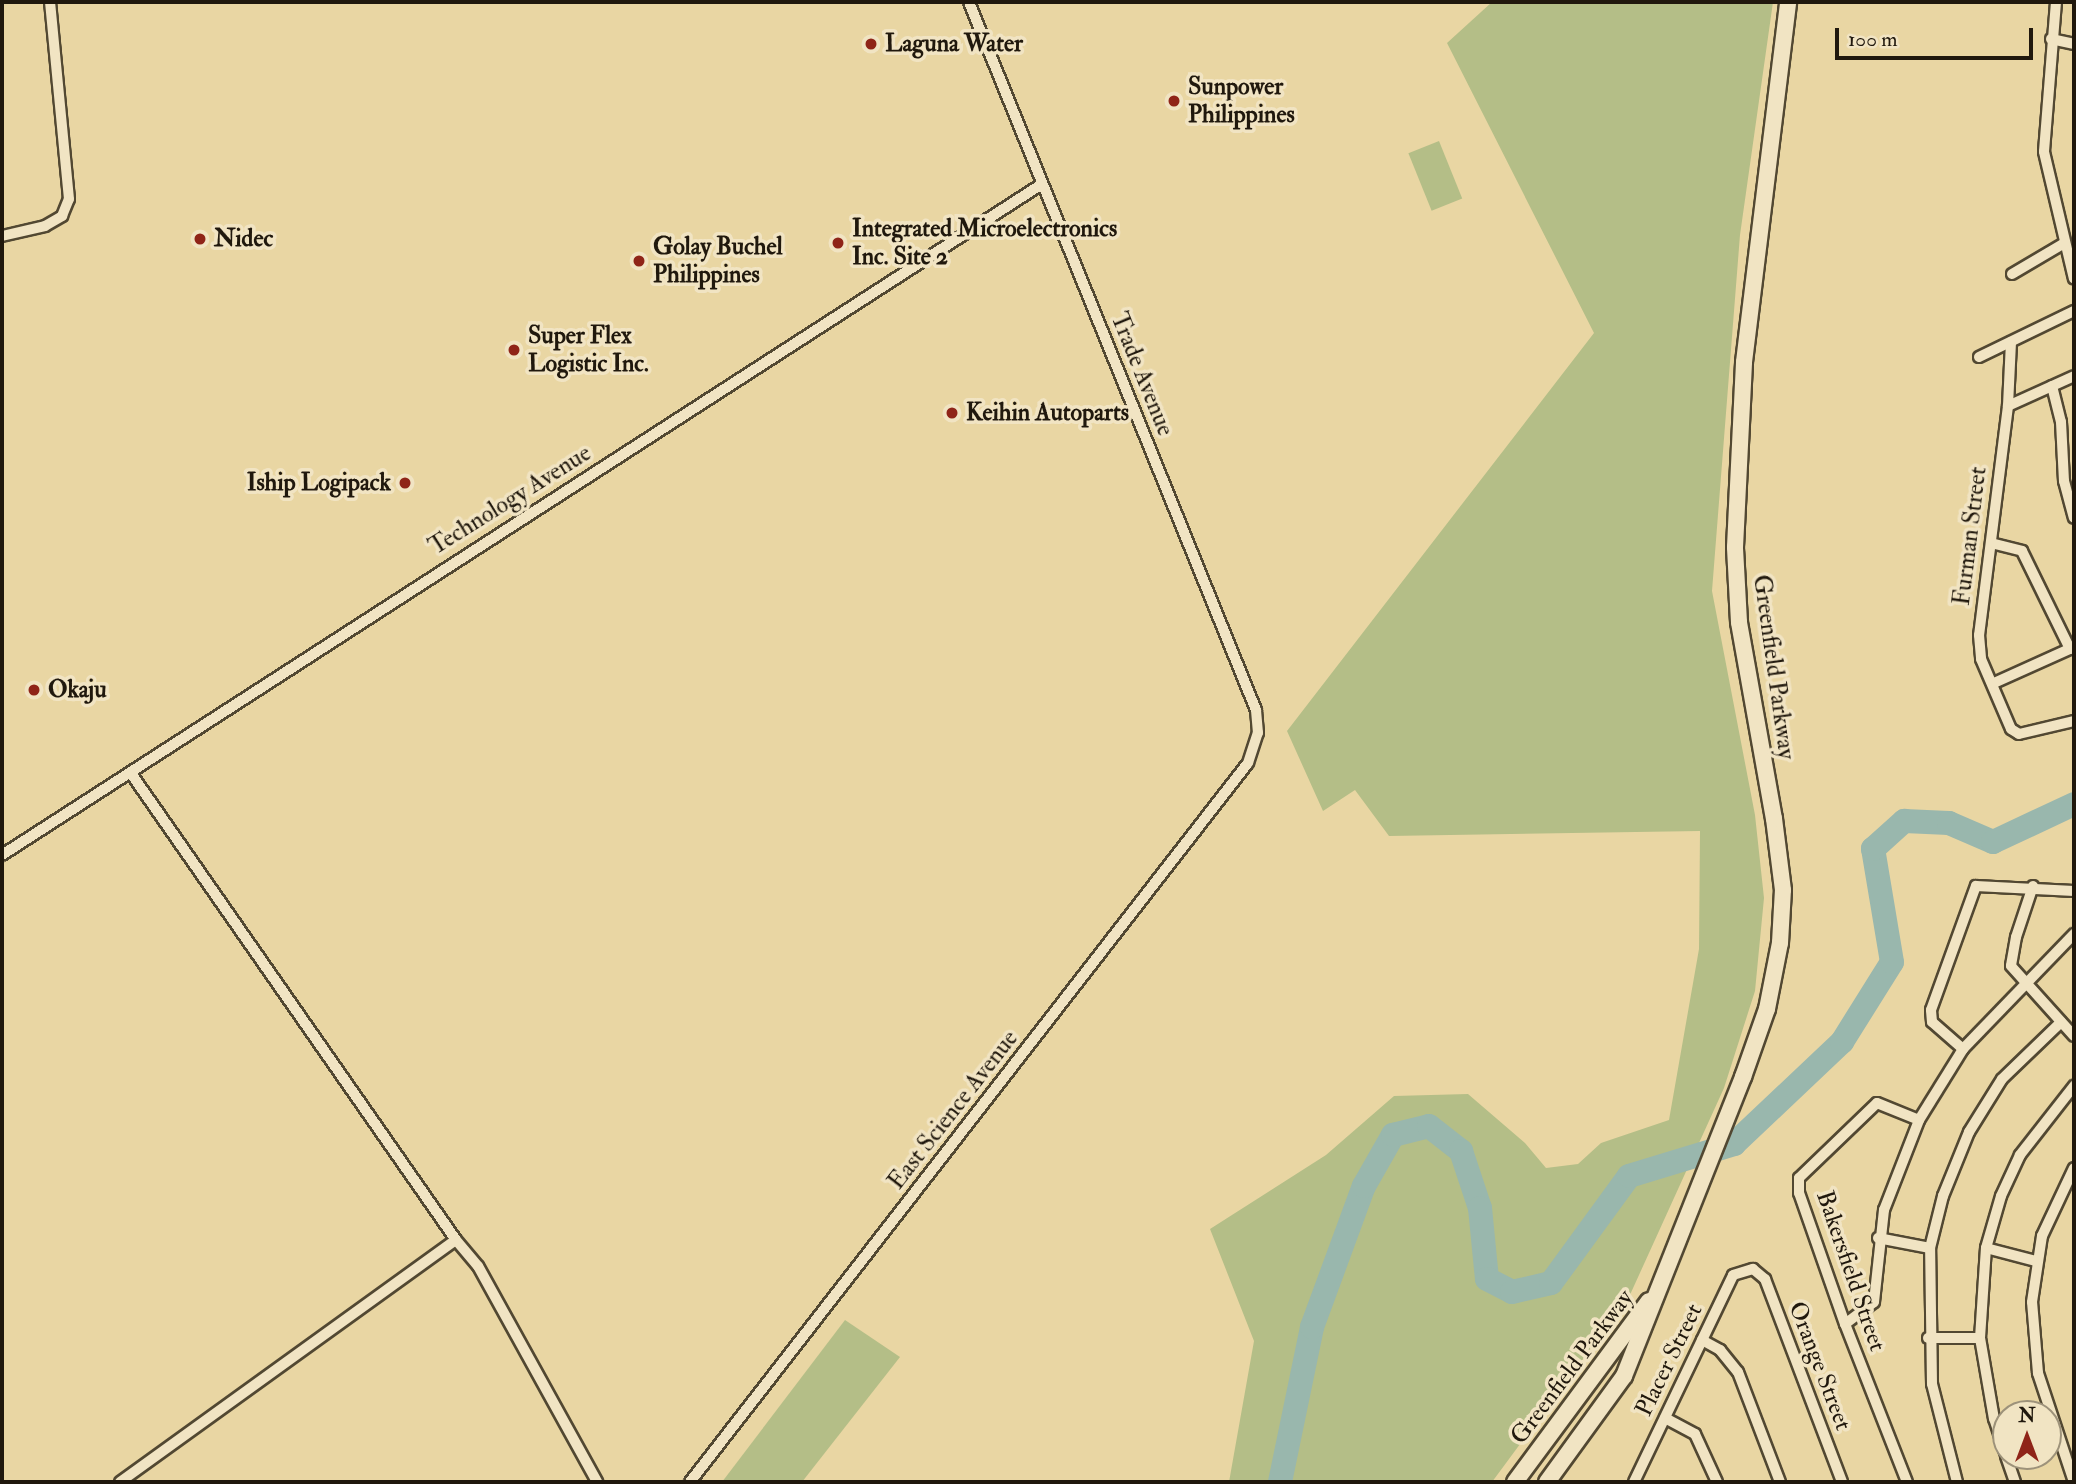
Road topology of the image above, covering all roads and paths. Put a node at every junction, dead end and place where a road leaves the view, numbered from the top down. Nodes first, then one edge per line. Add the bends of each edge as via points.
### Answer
1 (50, 2) edge
2 (969, 2) edge
3 (1788, 2) edge
4 (2056, 2) edge
5 (2051, 39) junction
6 (2074, 44) edge
7 (1042, 184) junction
8 (2, 236) edge
9 (2063, 244) junction
10 (2012, 274) dead end
11 (2074, 279) edge
12 (2074, 311) edge
13 (2011, 342) junction
14 (1979, 357) dead end
15 (2074, 376) edge
16 (2052, 386) junction
17 (2008, 406) junction
18 (2074, 518) edge
19 (1991, 543) junction
20 (2072, 648) edge
21 (1994, 683) junction
22 (2074, 721) edge
23 (1248, 763) joint
24 (130, 772) junction
25 (2, 855) edge
26 (2033, 886) junction
27 (2074, 891) edge
28 (2074, 934) edge
29 (2065, 943) junction
30 (2074, 952) edge
31 (2026, 983) junction
32 (2061, 1022) junction
33 (2074, 1036) edge
34 (1963, 1049) junction
35 (2074, 1086) edge
36 (1919, 1120) junction
37 (2074, 1168) edge
38 (1878, 1238) junction
39 (456, 1240) junction
40 (1930, 1248) junction
41 (1986, 1248) junction
42 (2036, 1261) junction
43 (1754, 1269) joint
44 (1665, 1280) junction
45 (1845, 1324) junction
46 (1928, 1338) junction
47 (1980, 1338) junction
48 (1702, 1340) junction
49 (1992, 1407) edge
50 (1665, 1418) junction
51 (120, 1482) edge
52 (597, 1482) edge
53 (690, 1482) edge
54 (1515, 1482) edge
55 (1547, 1482) edge
56 (1634, 1482) edge
57 (1717, 1482) edge
58 (1780, 1482) edge
59 (1842, 1482) edge
60 (1907, 1482) edge
61 (1956, 1482) edge
62 (2074, 1482) edge

1 - 8 street via 69,199 62,216 45,226
2 - 7 street, Trade Avenue
3 - 44 main road, Greenfield Parkway via 1744,362 1735,547 1739,622 1783,890 1780,943 1767,1009
4 - 5 street
5 - 6 street
5 - 9 street via 2044,152
7 - 23 street, Trade Avenue via 1256,710 1258,733
7 - 24 street, Technology Avenue
9 - 10 street
9 - 11 street
12 - 13 street
13 - 14 street
13 - 17 street, Furman Street
15 - 16 street
16 - 17 street
16 - 18 street via 2062,422 2064,481
17 - 19 street, Furman Street
19 - 20 street via 2022,551
19 - 21 street, Furman Street via 1979,635 1981,659
20 - 21 street
21 - 22 street, Furman Street via 2011,729 2030,735
23 - 53 street, East Science Avenue
24 - 25 street, Technology Avenue
24 - 39 street
26 - 27 street
26 - 31 street via 2010,959 2014,972
26 - 34 street via 1981,884 1973,891 1931,1010 1932,1022
28 - 29 street
29 - 30 street
29 - 31 street
31 - 32 street
31 - 34 street
32 - 33 street
32 - 40 street via 2003,1079 1969,1132 1943,1196
34 - 36 street
35 - 41 street via 2020,1155 2001,1196
36 - 38 street
36 - 45 street, Bakersfield Street via 1877,1103 1799,1178 1799,1193
37 - 42 street via 2042,1237
38 - 40 street
38 - 45 street via 1874,1302
39 - 51 street
39 - 52 street via 478,1266
40 - 46 street
41 - 42 street
41 - 47 street
42 - 62 street via 2032,1302 2038,1373
43 - 48 street, Placer Street via 1733,1275
43 - 59 street, Orange Street via 1765,1279
44 - 54 main road, Greenfield Parkway
44 - 55 main road, Greenfield Parkway via 1624,1376
45 - 60 street, Bakersfield Street
46 - 47 street
46 - 61 street via 1940,1430
47 - 49 street
48 - 50 street, Placer Street
48 - 58 street via 1720,1350 1738,1372
50 - 56 street, Placer Street
50 - 57 street via 1695,1434

